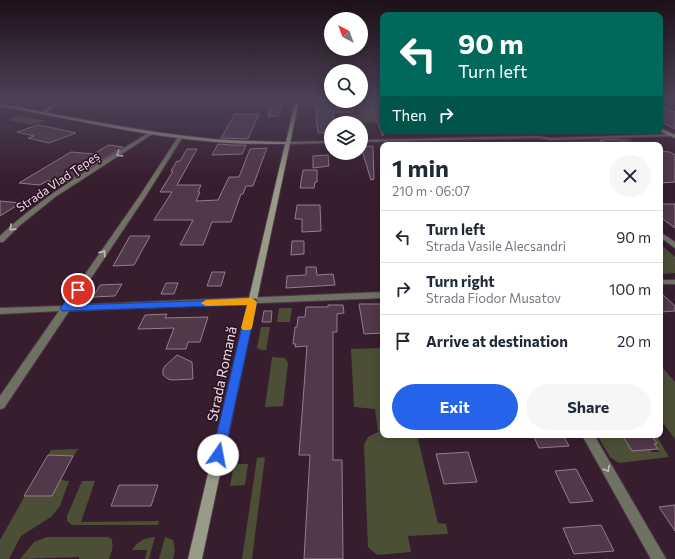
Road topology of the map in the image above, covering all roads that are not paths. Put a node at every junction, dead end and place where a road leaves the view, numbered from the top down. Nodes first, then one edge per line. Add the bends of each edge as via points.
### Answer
1 (120, 127) edge
2 (291, 127) edge
3 (663, 130) edge
4 (152, 133) junction
5 (540, 134) edge
6 (674, 135) edge
7 (543, 137) junction
8 (180, 138) junction
9 (324, 142) edge
10 (368, 142) edge
11 (380, 142) edge
12 (438, 142) edge
13 (549, 142) edge
14 (288, 143) junction
15 (663, 236) edge
16 (0, 240) edge
17 (675, 246) edge
18 (663, 282) edge
19 (675, 282) edge
20 (380, 295) edge
21 (252, 302) junction
22 (65, 308) junction
23 (0, 310) edge
24 (0, 405) edge
25 (590, 438) edge
26 (196, 559) edge
27 (659, 559) edge

1 - 4 main road
2 - 14 main road, Strada Romană
3 - 6 main road
4 - 8 main road
4 -> 16 street, Strada Vlad Ţepeș via 20,220
5 - 7 street
6 - 7 street via 551,139
7 - 12 street
7 - 13 street
8 - 14 main road
22 -> 8 street
9 - 14 street
10 - 11 street
14 - 21 main road, Strada Romană
15 - 17 street
18 - 19 street
20 - 21 street
21 - 22 street
21 - 26 main road, Strada Romană
22 - 23 street
22 - 24 street
25 -> 27 street

